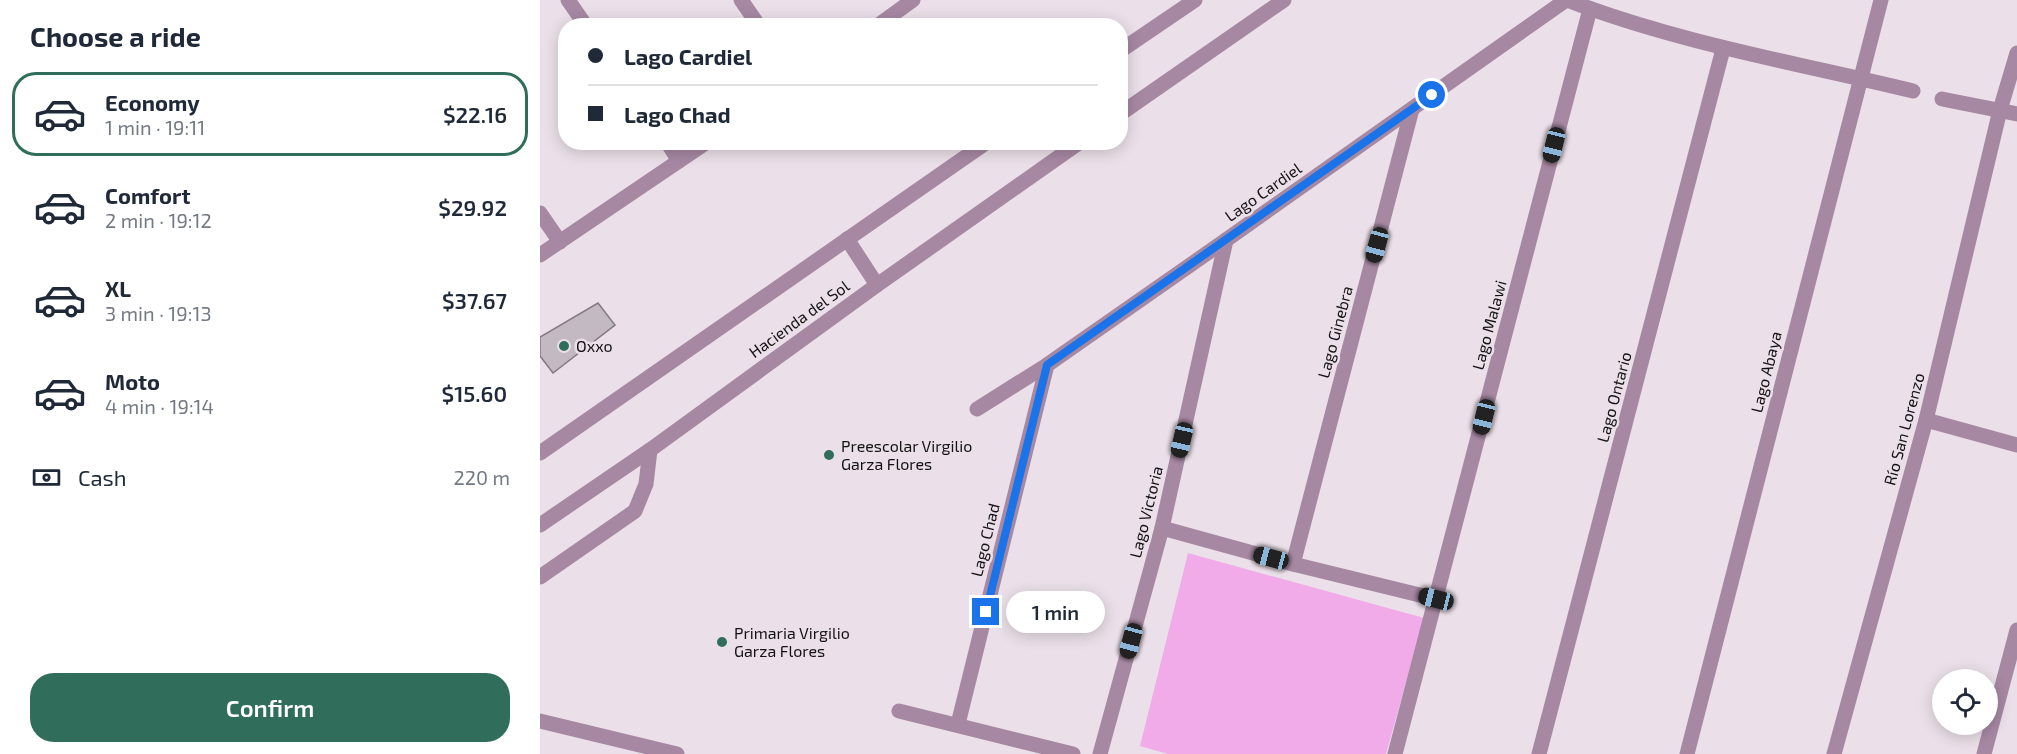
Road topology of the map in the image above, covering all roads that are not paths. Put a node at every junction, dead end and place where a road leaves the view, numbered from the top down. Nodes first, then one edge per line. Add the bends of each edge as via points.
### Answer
1 (568, 0) edge
2 (741, 0) edge
3 (913, 0) edge
4 (1195, 0) edge
5 (1284, 0) edge
6 (1567, 0) edge
7 (1881, 0) edge
8 (1590, 9) junction
9 (580, 18) edge
10 (753, 18) edge
11 (888, 18) edge
12 (1128, 46) edge
13 (1723, 49) junction
14 (2017, 53) edge
15 (1860, 78) junction
16 (1913, 91) dead end
17 (1942, 99) dead end
18 (1128, 108) edge
19 (1412, 109) junction
20 (2000, 110) junction
21 (2017, 114) edge
22 (672, 150) edge
23 (695, 150) edge
24 (975, 150) edge
25 (1069, 150) edge
26 (679, 160) junction
27 (540, 213) edge
28 (847, 239) junction
29 (1226, 240) junction
30 (560, 242) junction
31 (540, 255) edge
32 (878, 285) junction
33 (1047, 365) junction
34 (977, 409) dead end
35 (1926, 420) junction
36 (2017, 445) edge
37 (542, 448) edge
38 (650, 450) junction
39 (540, 525) edge
40 (1162, 528) junction
41 (1293, 564) junction
42 (540, 577) edge
43 (1436, 599) junction
44 (2017, 630) edge
45 (899, 711) dead end
46 (540, 722) edge
47 (958, 724) junction
48 (677, 754) edge
49 (1073, 754) edge
50 (1100, 754) edge
51 (1395, 754) edge
52 (1539, 754) edge
53 (1687, 754) edge
54 (1834, 754) edge
55 (1984, 754) edge

1 - 9 street
2 - 10 street
3 - 11 street
4 - 12 street
5 - 18 street
6 - 8 street
6 - 19 street, Lago Cardiel
7 - 15 street, Lago Abaya
8 - 13 street
8 - 43 street, Lago Malawi
13 - 15 street
13 - 52 street, Lago Ontario
14 - 20 street, Río San Lorenzo
15 - 16 street
15 - 53 street, Lago Abaya
17 - 20 street
19 - 29 street, Lago Cardiel
19 - 41 street, Lago Ginebra
20 - 21 street
20 - 35 street, Río San Lorenzo
22 - 26 street
23 - 26 street
24 - 28 street
25 - 32 street, Hacienda del Sol
26 - 30 street
27 - 30 street
28 - 32 street
28 - 37 street
29 - 33 street, Lago Cardiel
29 - 40 street, Lago Victoria
30 - 31 street
32 - 38 street, Hacienda del Sol
33 - 34 street, Lago Cardiel
33 - 47 street, Lago Chad
35 - 36 street
35 - 54 street, Río San Lorenzo
38 - 39 street, Hacienda del Sol
38 - 42 street via 646,484 635,511
40 - 41 street
40 - 50 street, Lago Victoria
41 - 43 street
43 - 51 street, Lago Malawi
44 - 55 street
45 - 47 street
46 - 48 street
47 - 49 street

